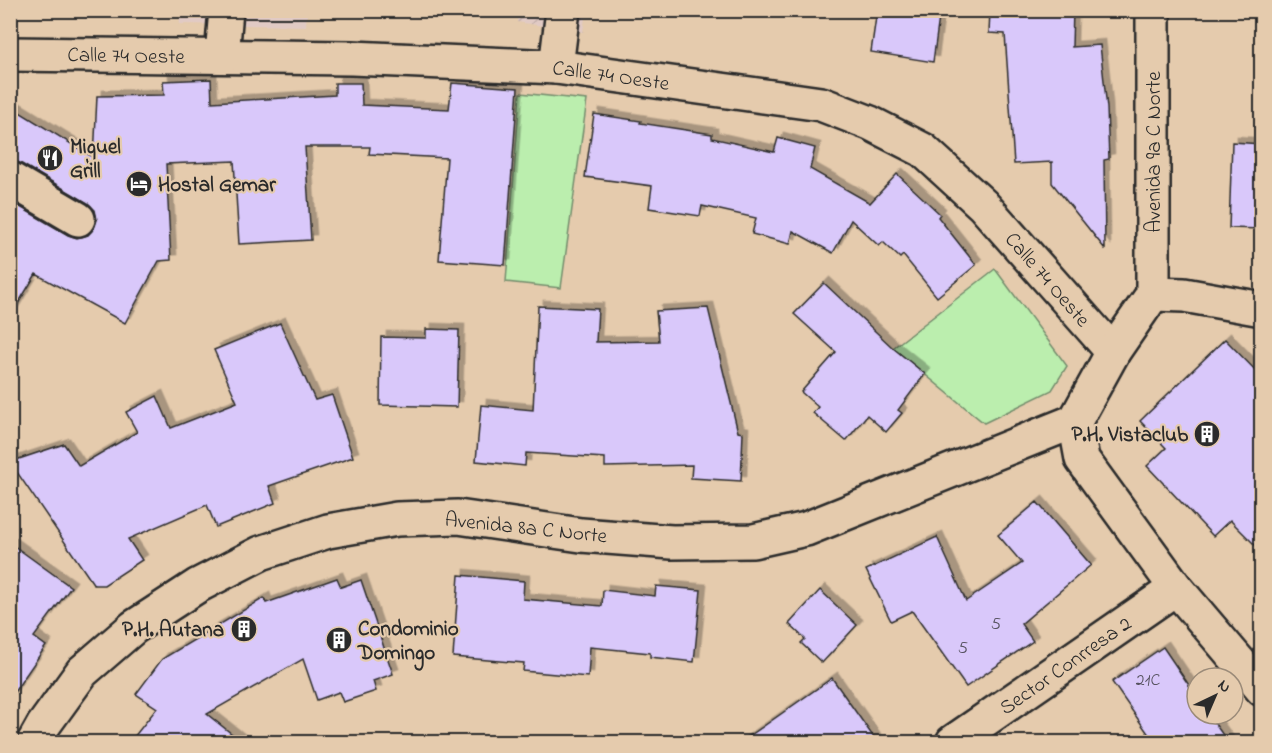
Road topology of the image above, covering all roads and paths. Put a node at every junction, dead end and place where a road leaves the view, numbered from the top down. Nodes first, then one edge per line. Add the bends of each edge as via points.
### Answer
1 (226, 10) edge
2 (563, 10) edge
3 (1153, 10) edge
4 (10, 54) edge
5 (222, 56) junction
6 (556, 67) junction
7 (10, 179) edge
8 (78, 219) dead end
9 (1153, 294) junction
10 (1262, 309) edge
11 (1113, 352) junction
12 (1075, 421) junction
13 (1176, 588) junction
14 (1262, 689) edge
15 (34, 742) edge
16 (953, 742) edge

1 - 5 street
2 - 6 street
3 - 9 street, Avenida 9a C Norte
4 - 5 street, Calle 74 Oeste
5 - 6 street, Calle 74 Oeste
6 - 11 street, Calle 74 Oeste via 821,104 923,150 983,205
7 - 8 street
9 - 10 street via 1184,295
9 - 11 street
11 - 12 street
12 - 13 street via 1082,459
12 - 15 street, Avenida 8a C Norte via 806,529 753,541 672,542 581,535 458,517 397,519 317,535 261,553 197,586 134,627 82,672
13 - 14 street
13 - 16 street, Sector Conrresa 2

